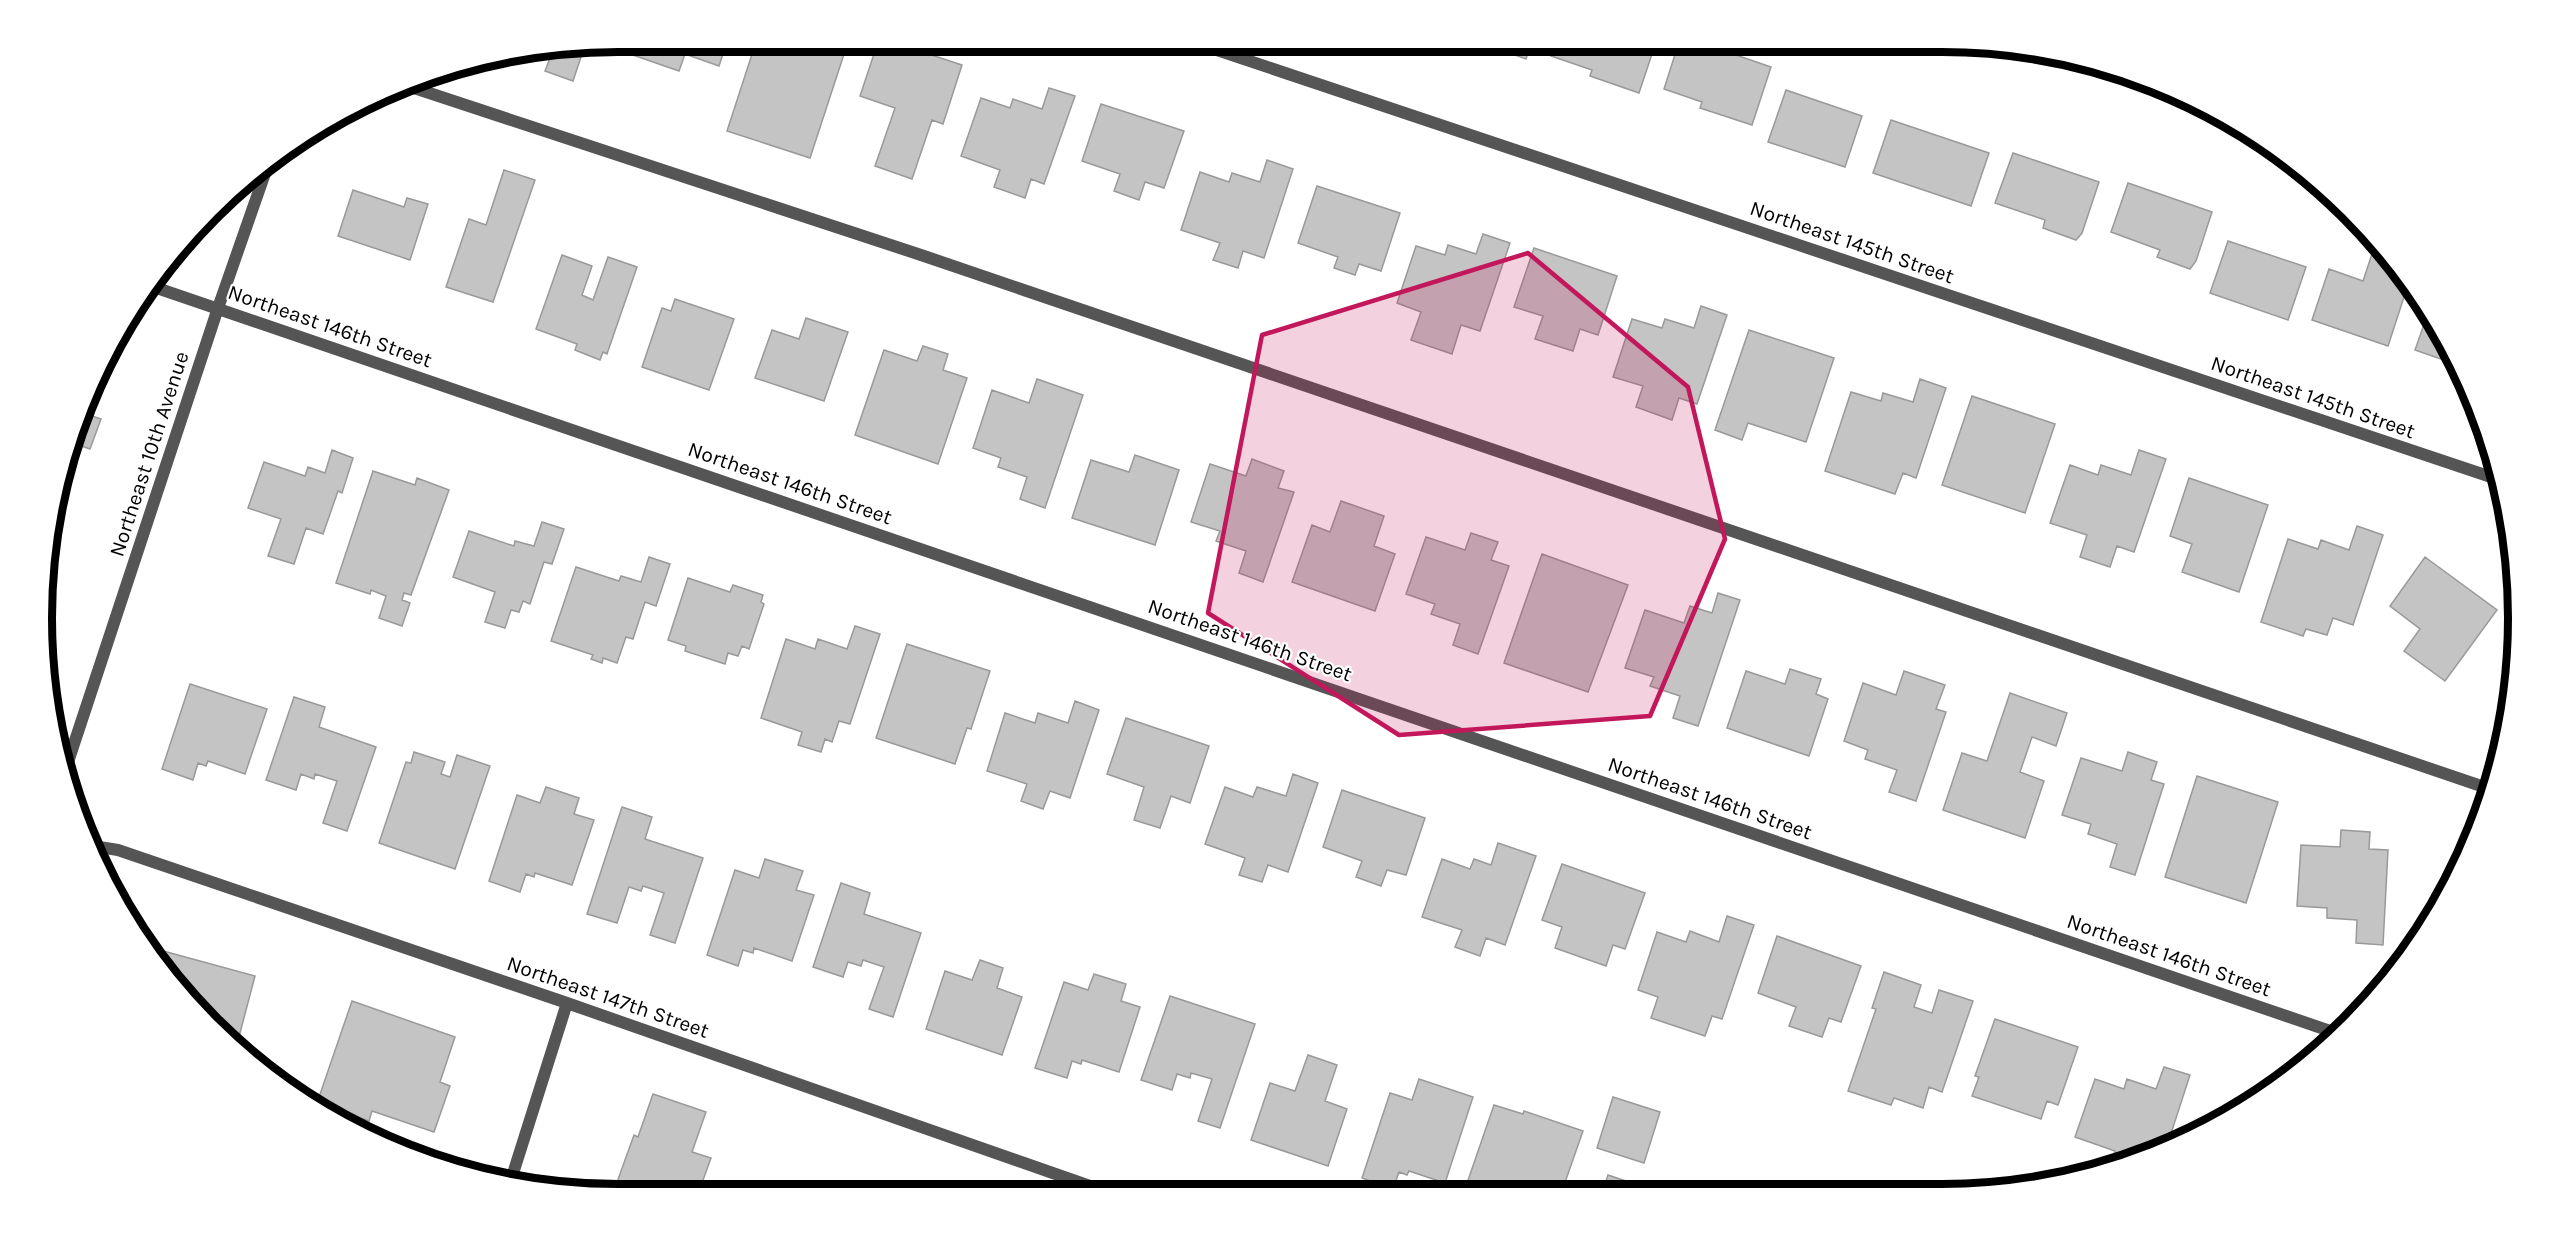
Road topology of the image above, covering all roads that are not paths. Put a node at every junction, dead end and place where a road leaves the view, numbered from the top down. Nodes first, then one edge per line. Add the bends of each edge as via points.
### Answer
1 (1223, 52) edge
2 (419, 90) edge
3 (263, 178) edge
4 (159, 289) edge
5 (218, 308) junction
6 (2490, 477) edge
7 (70, 756) edge
8 (2482, 786) edge
9 (102, 847) edge
10 (567, 1003) junction
11 (2329, 1031) edge
12 (513, 1174) edge
13 (1084, 1184) edge

1 - 6 street, Northeast 145th Street
2 - 8 street via 924,256
3 - 5 street, Northeast 10th Avenue
4 - 5 street, Northeast 146th Street
5 - 7 street, Northeast 10th Avenue
5 - 11 street, Northeast 146th Street
9 - 10 street, Northeast 147th Street
10 - 12 street
10 - 13 street, Northeast 147th Street

